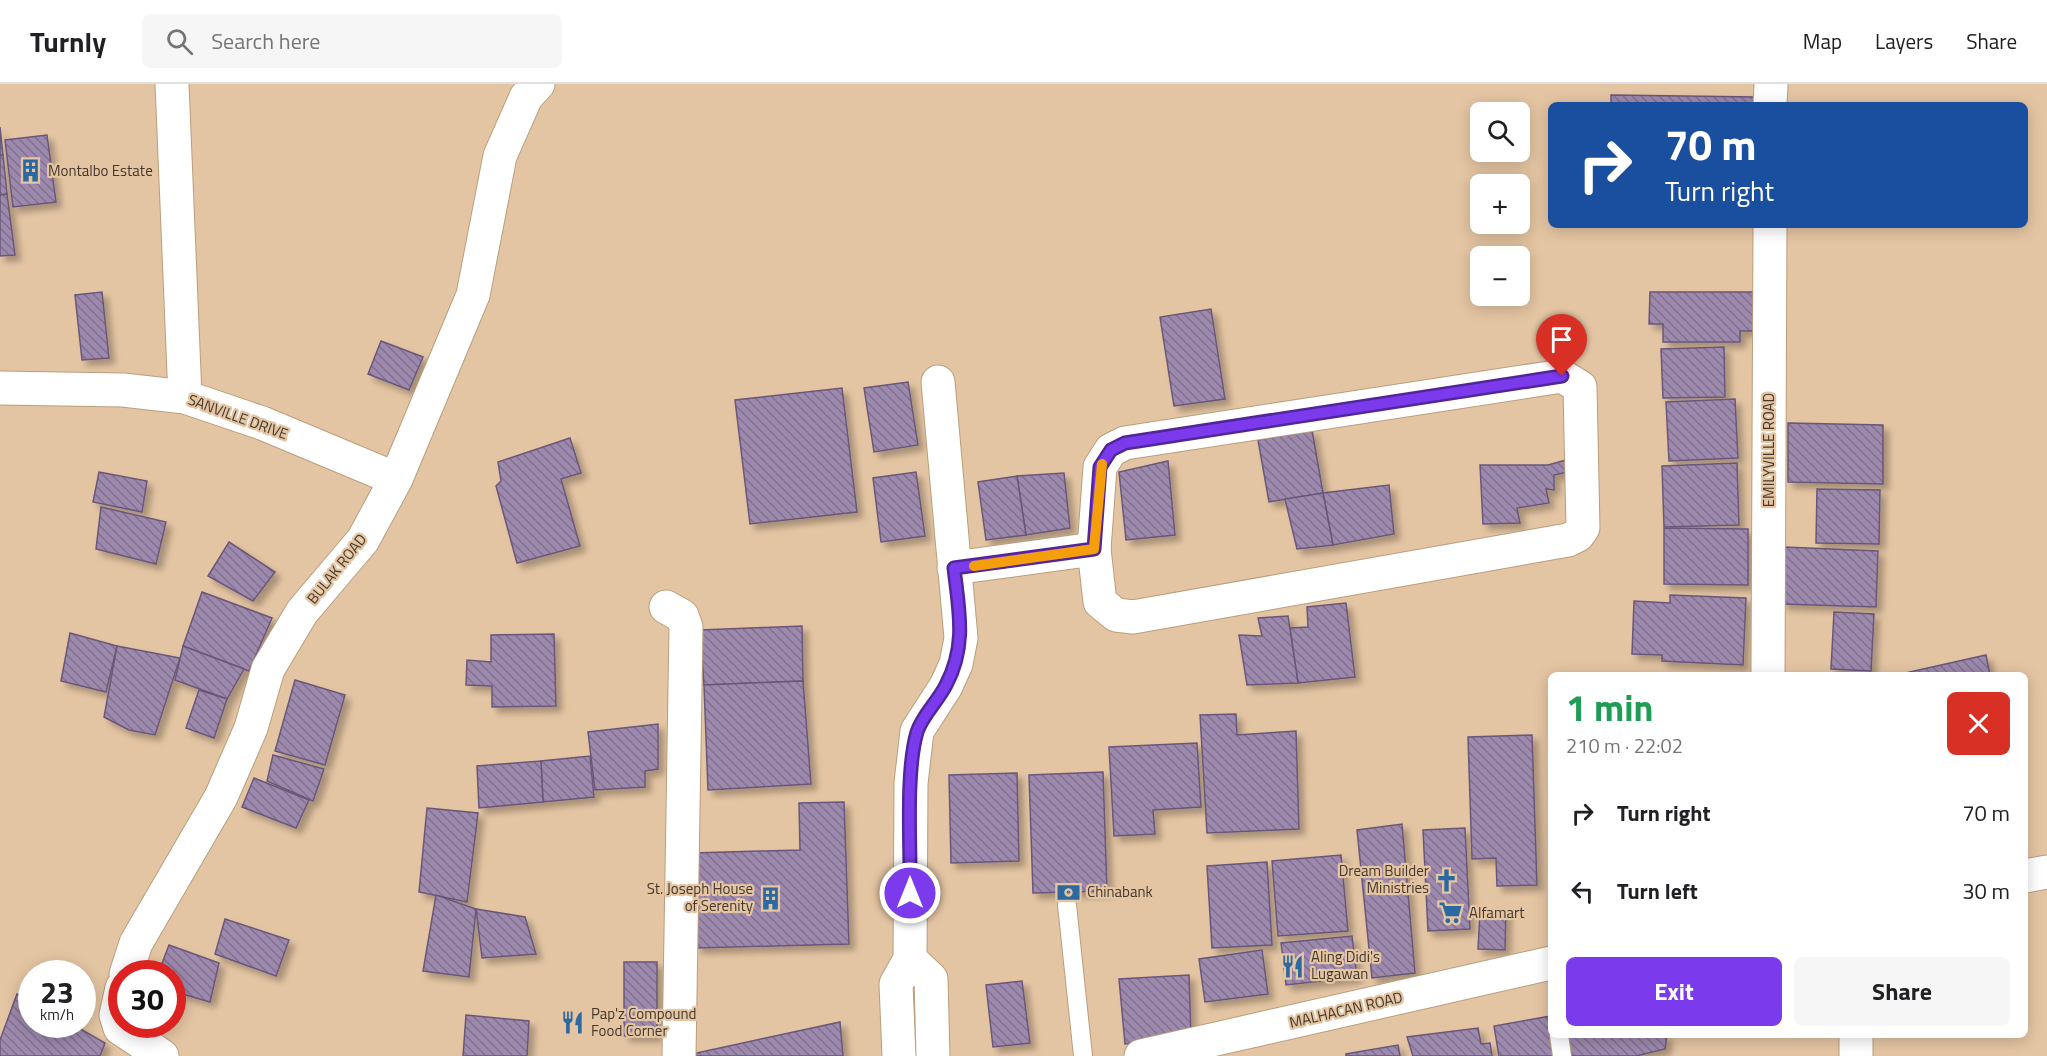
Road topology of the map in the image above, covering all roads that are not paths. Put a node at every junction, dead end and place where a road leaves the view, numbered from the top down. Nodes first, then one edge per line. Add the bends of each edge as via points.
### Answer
1 (172, 84) edge
2 (538, 84) edge
3 (1771, 84) edge
4 (1770, 102) edge
5 (1770, 228) edge
6 (938, 382) dead end
7 (0, 388) edge
8 (185, 397) junction
9 (396, 479) junction
10 (1094, 549) junction
11 (954, 568) junction
12 (666, 607) dead end
13 (1768, 672) edge
14 (1067, 905) dead end
15 (910, 959) junction
16 (131, 960) edge
17 (1548, 971) edge
18 (135, 1038) edge
19 (1559, 1038) edge
20 (1856, 1038) edge
21 (162, 1056) edge
22 (679, 1056) edge
23 (899, 1056) edge
24 (933, 1056) edge
25 (1083, 1056) edge
26 (1141, 1056) edge
27 (1562, 1056) edge
28 (1856, 1056) edge

1 - 8 street
2 - 9 street, BULAK ROAD via 526,97 500,156 473,295
3 - 4 street
5 - 13 street, EMILYVILLE ROAD
6 - 11 street
7 - 8 street, SANVILLE DRIVE via 123,390
8 - 9 street, SANVILLE DRIVE via 262,423
9 - 16 street, BULAK ROAD via 363,540 302,612 268,669 251,728 221,797 136,943
10 - 10 street via 1100,602 1116,615 1133,617 1568,540 1583,528 1580,387 1562,376 1125,443 1111,450 1100,467
10 - 11 street
11 - 15 street via 961,638 956,664 917,731
12 - 22 street via 682,616 686,627
14 - 25 lane
15 - 23 street via 896,984
15 - 24 street via 932,979
17 - 26 street, MALHACAN ROAD
18 - 21 street
19 - 27 lane
20 - 28 street

